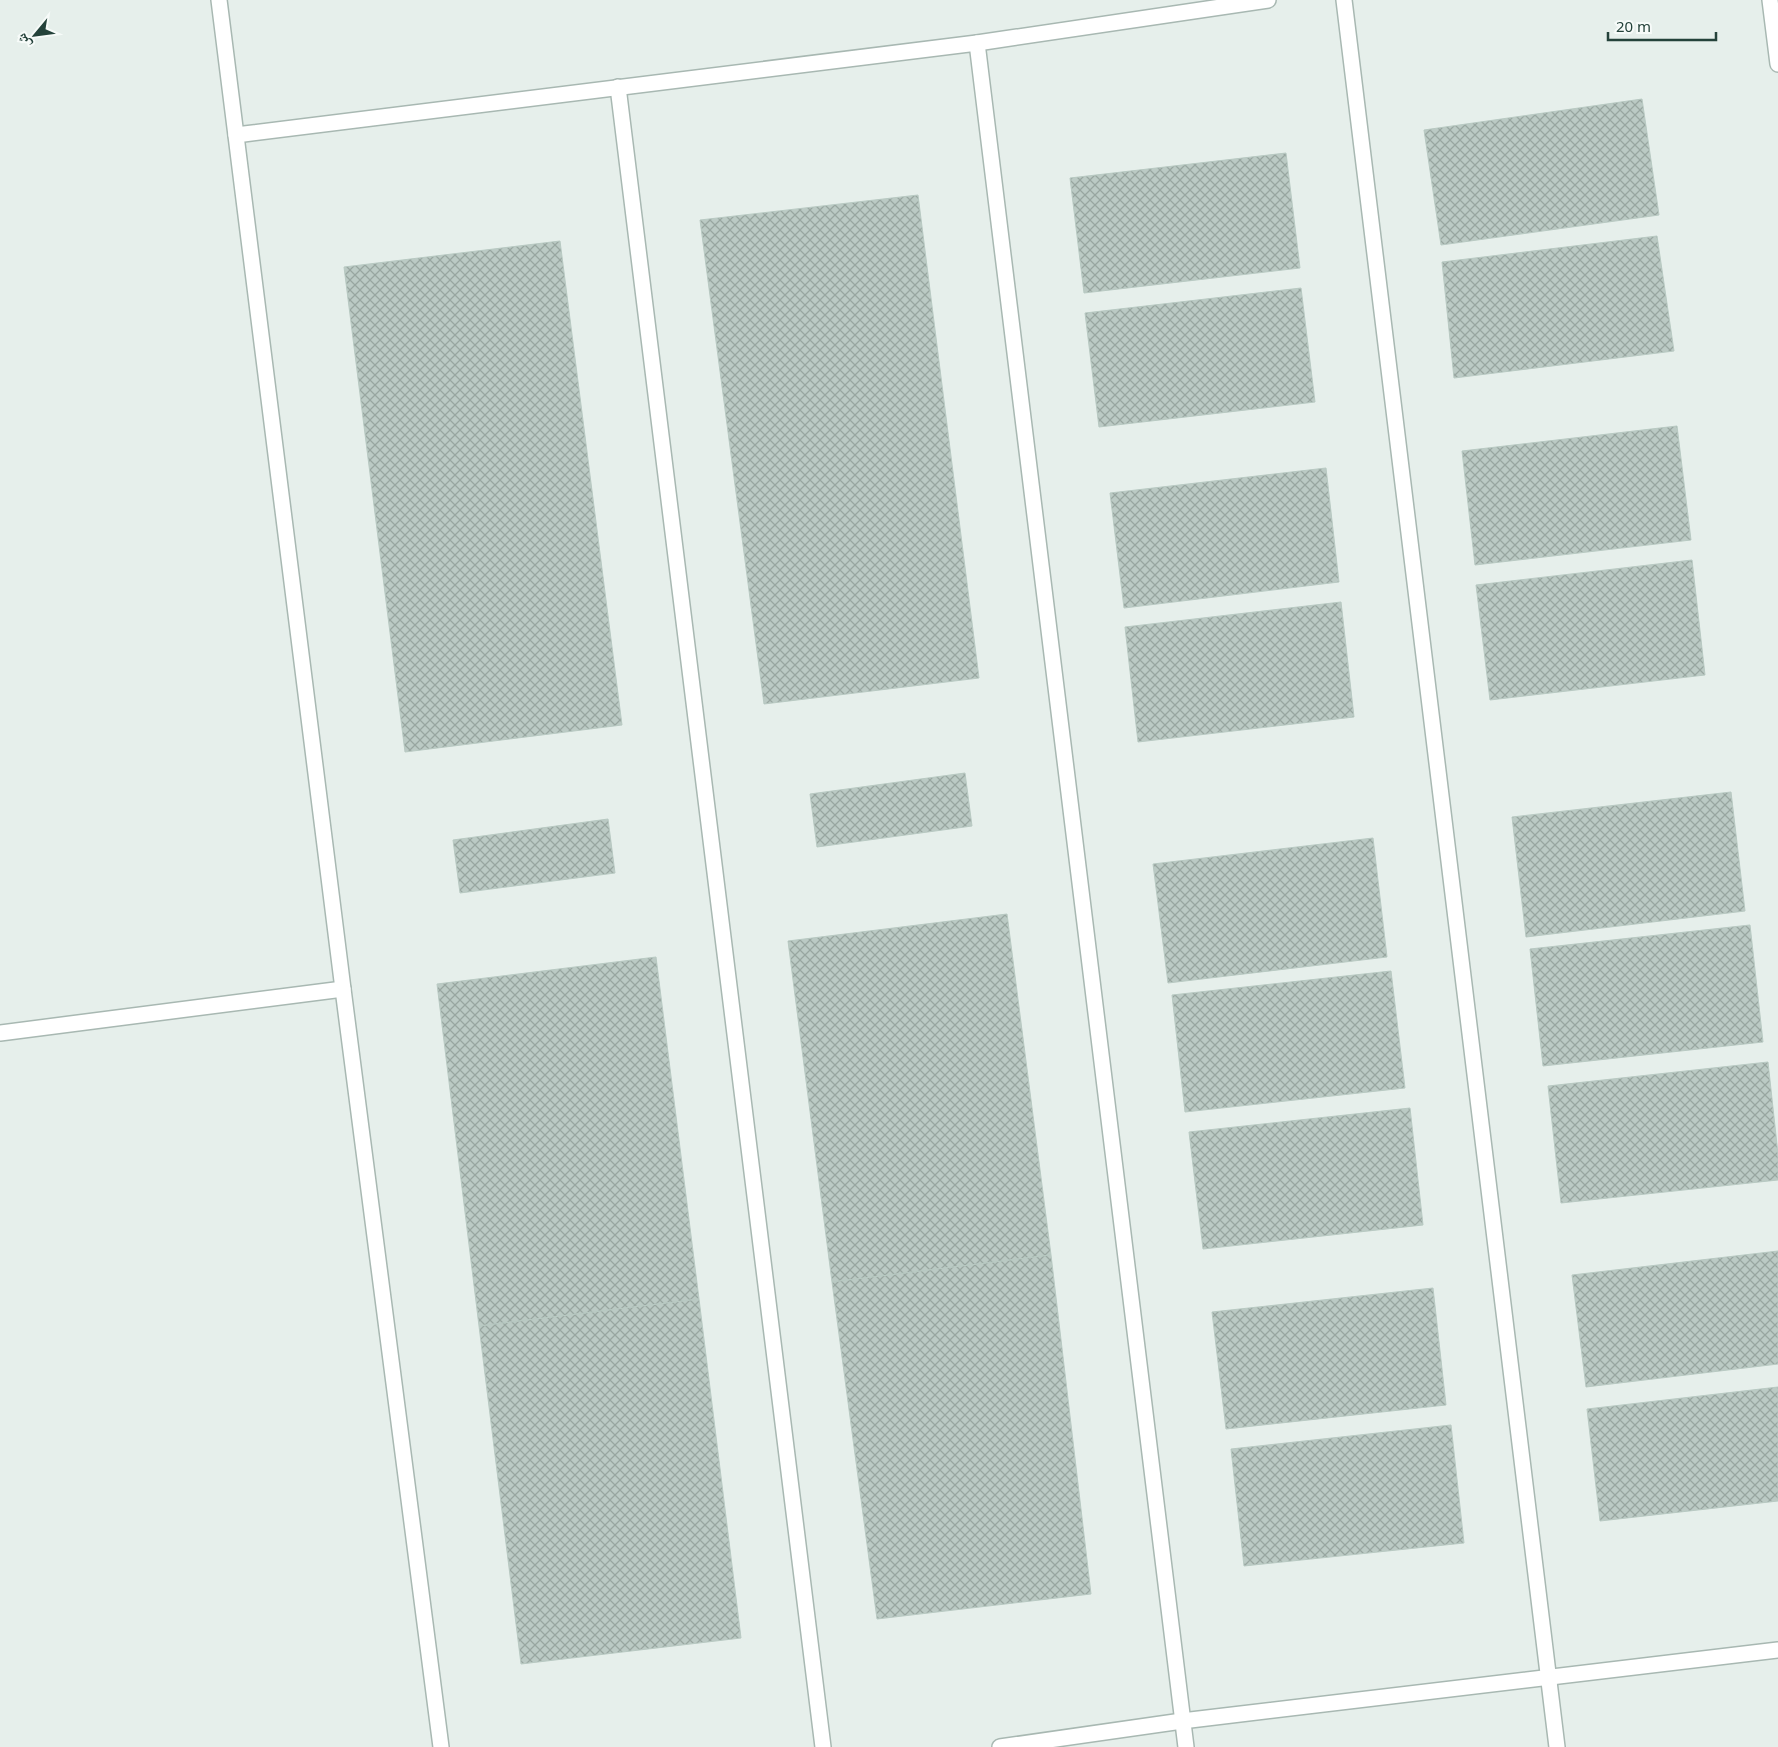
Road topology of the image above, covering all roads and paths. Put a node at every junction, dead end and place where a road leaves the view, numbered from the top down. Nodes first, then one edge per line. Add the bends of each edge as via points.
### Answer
1 (219, 0) edge
2 (1268, 0) edge
3 (1344, 0) edge
4 (1770, 0) edge
5 (977, 43) junction
6 (1778, 64) edge
7 (618, 88) junction
8 (236, 135) junction
9 (343, 989) junction
10 (0, 1033) edge
11 (1778, 1650) edge
12 (1548, 1676) junction
13 (1182, 1721) junction
14 (441, 1747) edge
15 (823, 1747) edge
16 (1000, 1747) edge
17 (1186, 1747) edge
18 (1557, 1747) edge

1 - 8 street
2 - 5 street
3 - 12 street
4 - 6 street
5 - 7 street
5 - 13 street
7 - 8 street
7 - 15 street
8 - 9 street
9 - 10 street
9 - 14 street
11 - 12 street
12 - 13 street
12 - 18 street
13 - 16 street
13 - 17 street

